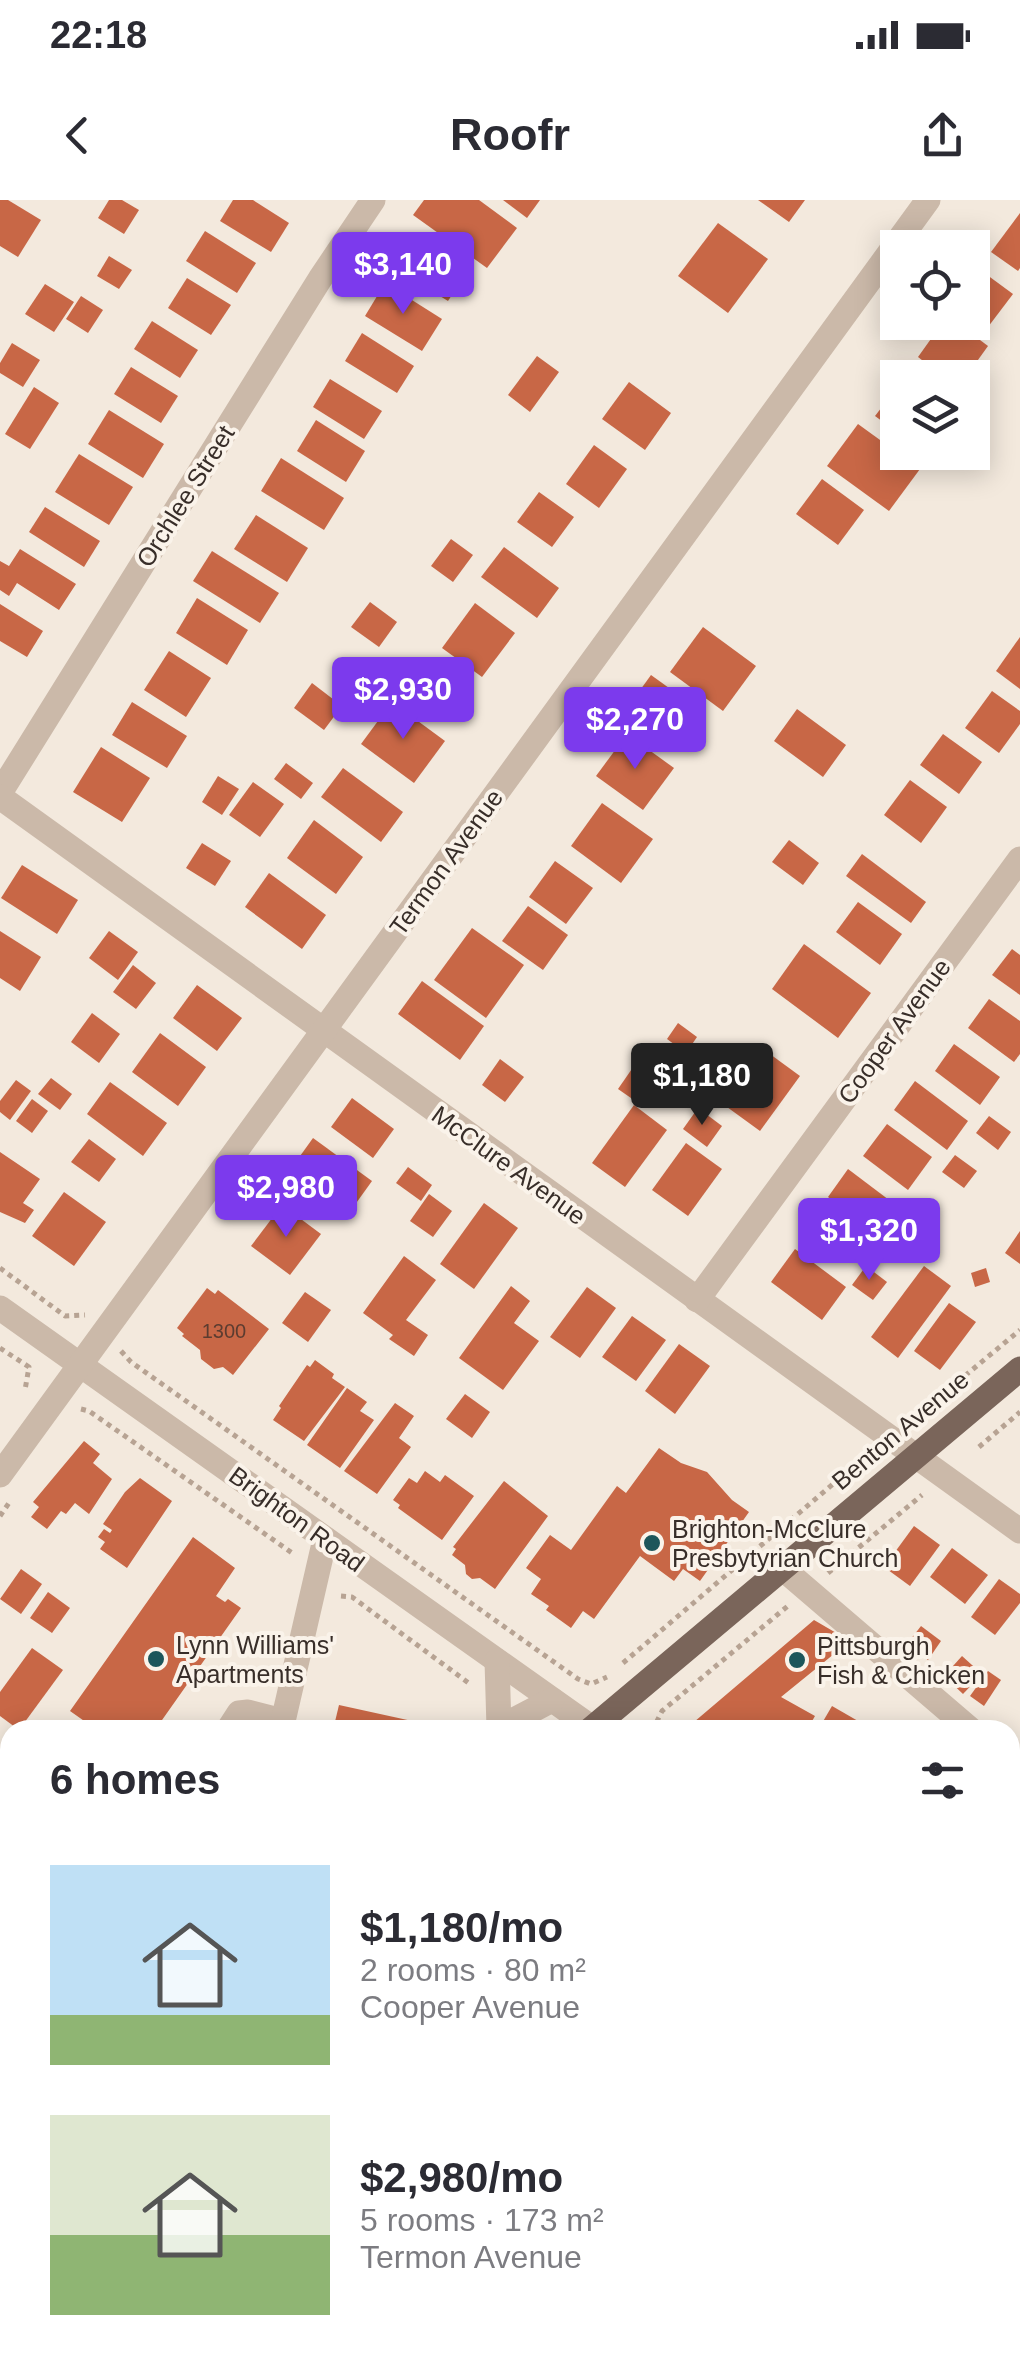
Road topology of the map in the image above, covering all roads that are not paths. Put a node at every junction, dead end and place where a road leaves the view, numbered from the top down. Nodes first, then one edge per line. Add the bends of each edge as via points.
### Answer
1 (373, 200) edge
2 (928, 200) edge
3 (0, 795) edge
4 (1020, 859) edge
5 (323, 1031) junction
6 (697, 1300) junction
7 (0, 1308) edge
8 (80, 1364) junction
9 (1020, 1369) edge
10 (914, 1457) junction
11 (0, 1475) edge
12 (1020, 1530) edge
13 (326, 1539) junction
14 (782, 1568) junction
15 (497, 1661) junction
16 (552, 1700) junction
17 (234, 1720) edge
18 (267, 1720) edge
19 (283, 1720) edge
20 (499, 1720) edge
21 (514, 1720) edge
22 (580, 1720) edge
23 (603, 1720) edge
24 (959, 1720) edge

1 - 3 street, Orchlee Street
2 - 5 street, Termon Avenue
3 - 5 street, McClure Avenue
4 - 6 street, Cooper Avenue
5 - 6 street, McClure Avenue
5 - 8 street, Termon Avenue
6 - 10 street, McClure Avenue
7 - 8 street, Brighton Road
8 - 11 street, Termon Avenue
8 - 13 street, Brighton Road
9 - 10 main road, Benton Avenue
10 - 12 street, McClure Avenue
10 - 14 main road, Benton Avenue
13 - 15 street, Brighton Road
13 - 19 street
14 - 23 main road, Benton Avenue
14 - 24 street
15 - 16 street, Brighton Road
15 - 20 street
16 - 21 street
16 - 22 street, Brighton Road
17 - 18 street via 248,1712

